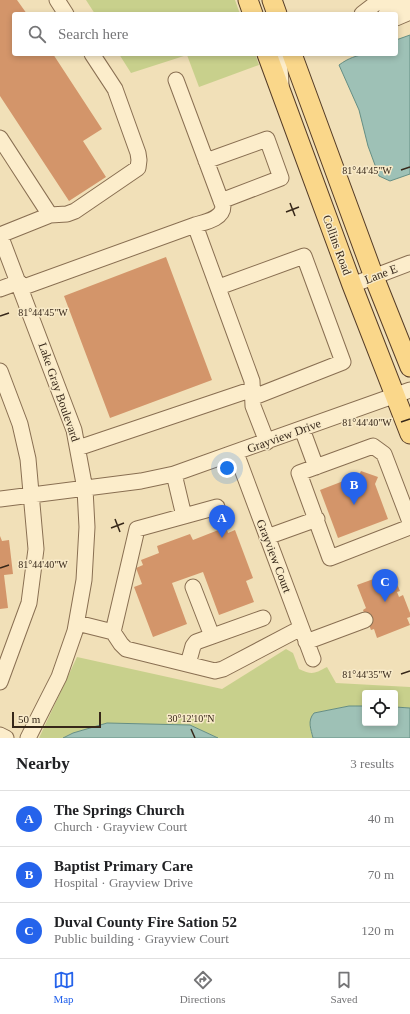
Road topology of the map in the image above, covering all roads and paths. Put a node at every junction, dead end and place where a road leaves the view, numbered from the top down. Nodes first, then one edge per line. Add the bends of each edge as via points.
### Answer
1 (57, 0) edge
2 (248, 0) edge
3 (272, 0) edge
4 (380, 0) edge
5 (408, 0) edge
6 (65, 12) edge
7 (252, 12) edge
8 (276, 12) edge
9 (365, 12) edge
10 (387, 12) edge
11 (410, 12) edge
12 (398, 17) edge
13 (93, 56) edge
14 (268, 56) edge
15 (291, 56) edge
16 (292, 56) edge
17 (176, 80) dead end
18 (282, 92) junction
19 (0, 138) edge
20 (206, 161) junction
21 (222, 201) junction
22 (50, 215) junction
23 (195, 225) junction
24 (0, 235) edge
25 (410, 263) edge
26 (374, 277) junction
27 (20, 285) junction
28 (352, 285) junction
29 (218, 287) junction
30 (0, 289) edge
31 (410, 367) edge
32 (0, 372) edge
33 (254, 393) junction
34 (403, 393) edge
35 (302, 429) junction
36 (410, 434) edge
37 (267, 442) junction
38 (78, 448) junction
39 (236, 453) junction
40 (316, 467) junction
41 (174, 474) junction
42 (85, 489) junction
43 (32, 496) junction
44 (0, 499) edge
45 (217, 507) dead end
46 (184, 516) junction
47 (317, 519) junction
48 (410, 522) edge
49 (410, 527) edge
50 (266, 537) junction
51 (193, 587) dead end
52 (264, 618) dead end
53 (365, 620) dead end
54 (77, 623) junction
55 (301, 628) junction
56 (113, 632) junction
57 (212, 636) junction
58 (306, 642) junction
59 (313, 659) dead end
60 (188, 664) junction
61 (0, 682) edge
62 (0, 735) edge
63 (6, 738) edge
64 (28, 738) edge

1 - 6 street
2 - 7 main road
3 - 8 main road
4 - 9 street
5 - 10 street via 392,5
11 - 12 street
13 - 22 street via 115,89 138,153 138,168 75,211
14 - 18 main road, Collins Road
15 - 18 street via 280,67
16 - 26 main road, Collins Road
17 - 20 street
18 - 28 main road, Collins Road
19 - 22 street
20 - 21 street
20 - 21 street via 267,139 281,178
21 - 23 street via 223,209 220,215
22 - 24 street
23 - 27 street
23 - 29 street
24 - 27 street, Lake Gray Boulevard
25 - 26 street, Lane E
26 - 28 street, Lane E
26 - 31 main road, Collins Road
27 - 30 street
27 - 38 street, Lake Gray Boulevard via 74,430
28 - 34 main road, Collins Road
29 - 33 street
29 - 33 street via 304,256 343,362
32 - 43 street via 20,424 28,459
33 - 37 street via 253,406
33 - 38 street
34 - 35 street, Grayview Drive
34 - 36 main road, Collins Road
35 - 37 street, Grayview Drive
35 - 40 street
37 - 39 street, Grayview Drive
38 - 42 street, Lake Gray Boulevard
39 - 41 street, Grayview Drive
39 - 50 street, Grayview Court
40 - 47 street via 299,473
40 - 48 street via 374,446 384,454
41 - 42 street, Grayview Drive
41 - 46 street
42 - 43 street, Grayview Drive
42 - 54 street, Lake Gray Boulevard via 87,527
43 - 44 street, Grayview Drive
43 - 61 street via 36,549 29,604
45 - 46 street
46 - 56 street via 137,529
47 - 49 street via 330,558
47 - 50 street
50 - 55 street, Grayview Court
51 - 57 street
52 - 57 street
53 - 58 street
54 - 56 street
54 - 64 street, Lake Gray Boulevard via 59,677
55 - 58 street, Grayview Court
55 - 60 street via 223,669 215,671
56 - 60 street via 126,649
57 - 60 street via 194,643
58 - 59 street, Grayview Court
62 - 63 street

